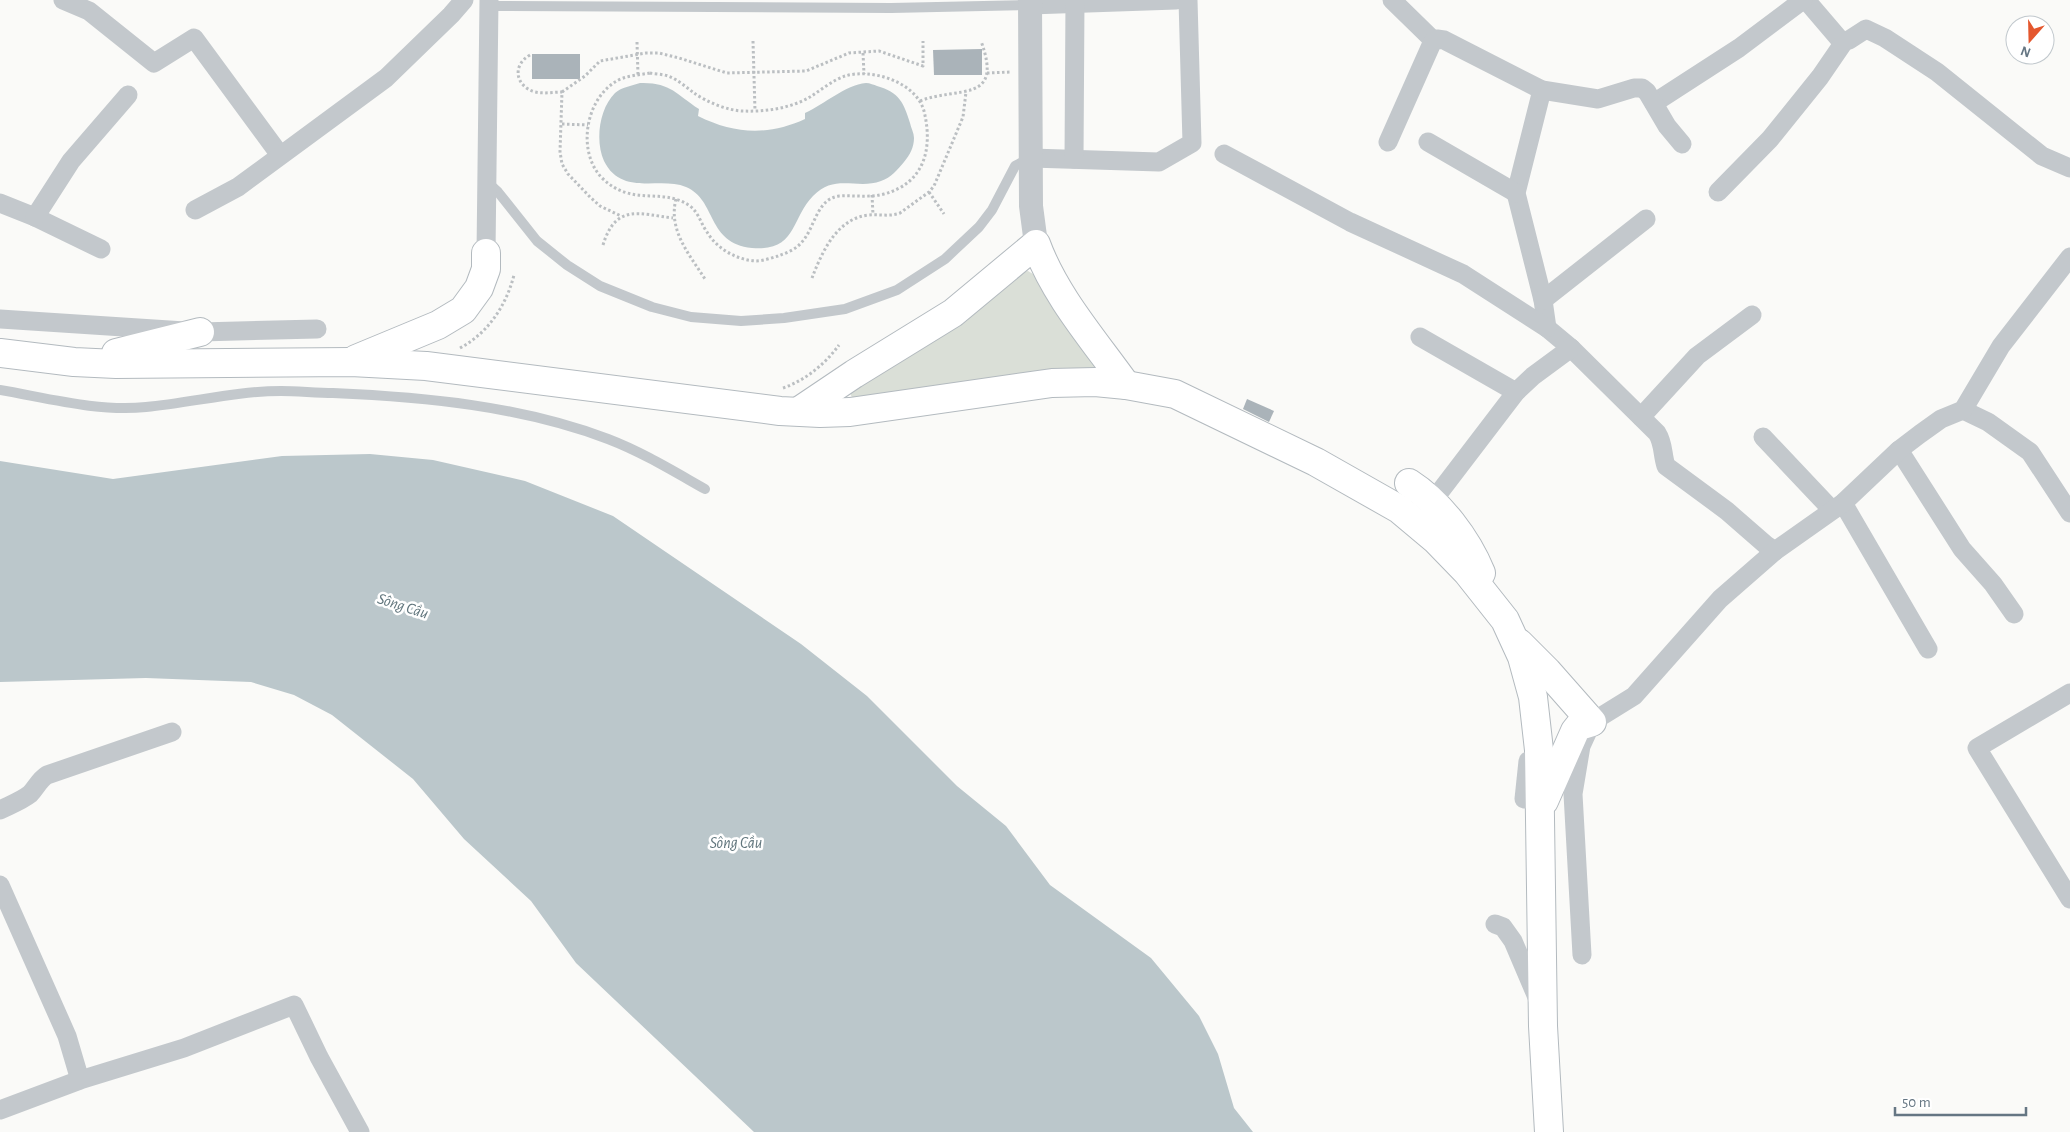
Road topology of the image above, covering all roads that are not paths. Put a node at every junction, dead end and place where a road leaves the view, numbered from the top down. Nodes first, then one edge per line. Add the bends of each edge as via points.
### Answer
1 (63, 0) edge
2 (464, 0) edge
3 (1176, 0) edge
4 (1188, 0) edge
5 (1392, 0) edge
6 (1805, 0) edge
7 (485, 2) edge
8 (1075, 2) edge
9 (1030, 3) edge
10 (94, 6) edge
11 (1434, 41) junction
12 (1844, 42) junction
13 (1542, 90) junction
14 (128, 95) dead end
15 (1654, 103) junction
16 (1388, 142) dead end
17 (1428, 142) dead end
18 (1682, 144) dead end
19 (1224, 154) dead end
20 (280, 156) junction
21 (1031, 158) junction
22 (1074, 159) junction
23 (2070, 168) edge
24 (486, 180) junction
25 (1718, 192) dead end
26 (1516, 194) junction
27 (0, 203) edge
28 (195, 210) dead end
29 (36, 217) junction
30 (1646, 219) dead end
31 (1036, 244) junction
32 (101, 249) dead end
33 (486, 253) joint
34 (2070, 257) edge
35 (1543, 300) junction
36 (1752, 315) dead end
37 (0, 319) edge
38 (1547, 328) junction
39 (317, 329) dead end
40 (200, 332) junction
41 (1420, 337) dead end
42 (1571, 348) junction
43 (0, 353) edge
44 (86, 362) junction
45 (350, 362) junction
46 (1126, 384) junction
47 (0, 390) edge
48 (1516, 392) junction
49 (1963, 410) junction
50 (799, 411) junction
51 (1641, 417) junction
52 (1763, 437) dead end
53 (1899, 450) junction
54 (1409, 483) dead end
55 (705, 489) dead end
56 (1432, 502) junction
57 (1838, 506) junction
58 (2070, 513) edge
59 (1775, 551) junction
60 (1496, 609) junction
61 (2014, 614) dead end
62 (1514, 638) junction
63 (1928, 649) dead end
64 (2070, 693) edge
65 (1592, 722) junction
66 (172, 732) dead end
67 (1532, 804) junction
68 (0, 810) edge
69 (0, 885) edge
70 (2070, 897) edge
71 (1495, 924) dead end
72 (1582, 955) dead end
73 (1543, 1010) junction
74 (80, 1080) junction
75 (0, 1110) edge
76 (360, 1132) edge
77 (1549, 1132) edge

1 - 10 street
2 - 20 street via 386,78
3 - 8 street
4 - 22 street via 1192,143 1159,162
5 - 11 street
6 - 12 street
6 - 15 street
7 - 9 lane via 891,8
7 - 24 street
8 - 9 street
8 - 22 street
9 - 21 street
10 - 20 street via 154,63 194,38
11 - 13 street via 1444,40
11 - 16 street
12 - 23 street via 1866,29 1885,38 1937,72 2042,156
12 - 25 street via 1770,139
13 - 15 street via 1598,99 1639,88 1644,89
13 - 26 street
14 - 29 street via 71,161
15 - 18 street
17 - 26 street
19 - 38 street via 1350,222 1463,274
20 - 28 street via 238,187
21 - 22 street
21 - 24 lane via 1015,166 980,228 945,259 897,290 845,309 741,321 691,317 652,307 600,286 537,241
21 - 31 street via 1031,206
24 - 33 street
26 - 35 street
27 - 29 street
29 - 32 street
30 - 35 street
31 - 46 main road via 1056,288
31 - 50 main road via 953,313
33 - 45 main road via 486,269 479,288 463,310
34 - 49 street via 2001,346
35 - 38 street
36 - 51 street via 1697,356
37 - 40 street
38 - 42 street
39 - 40 street
40 - 44 main road
41 - 48 street
42 - 48 street
42 - 51 street
43 - 44 main road
44 - 45 main road
45 - 50 main road via 491,373 720,404
46 - 50 main road via 1052,383 850,412
46 - 60 main road via 1175,394 1210,409 1316,462 1399,509 1468,572
47 - 55 lane via 122,408 281,391 425,400 531,416 575,428 650,458
48 - 56 street
49 - 53 street via 1941,419
49 - 58 street via 1988,422 2030,452
51 - 59 street via 1662,442 1666,466
52 - 57 street
53 - 57 street
53 - 61 street via 1962,549
54 - 56 main road
56 - 60 main road via 1467,546
57 - 59 street
57 - 63 street
59 - 65 street via 1720,599 1634,696
60 - 62 main road
62 - 65 main road
62 - 67 main road via 1533,697 1539,750
64 - 70 street via 1977,748
65 - 67 main road via 1574,731
65 - 72 street via 1581,746 1573,794
66 - 68 street via 47,776 27,796
67 - 73 main road
69 - 74 street via 67,1036
71 - 73 street via 1503,927 1513,941
73 - 77 main road
74 - 75 street
74 - 76 street via 184,1048 294,1005

